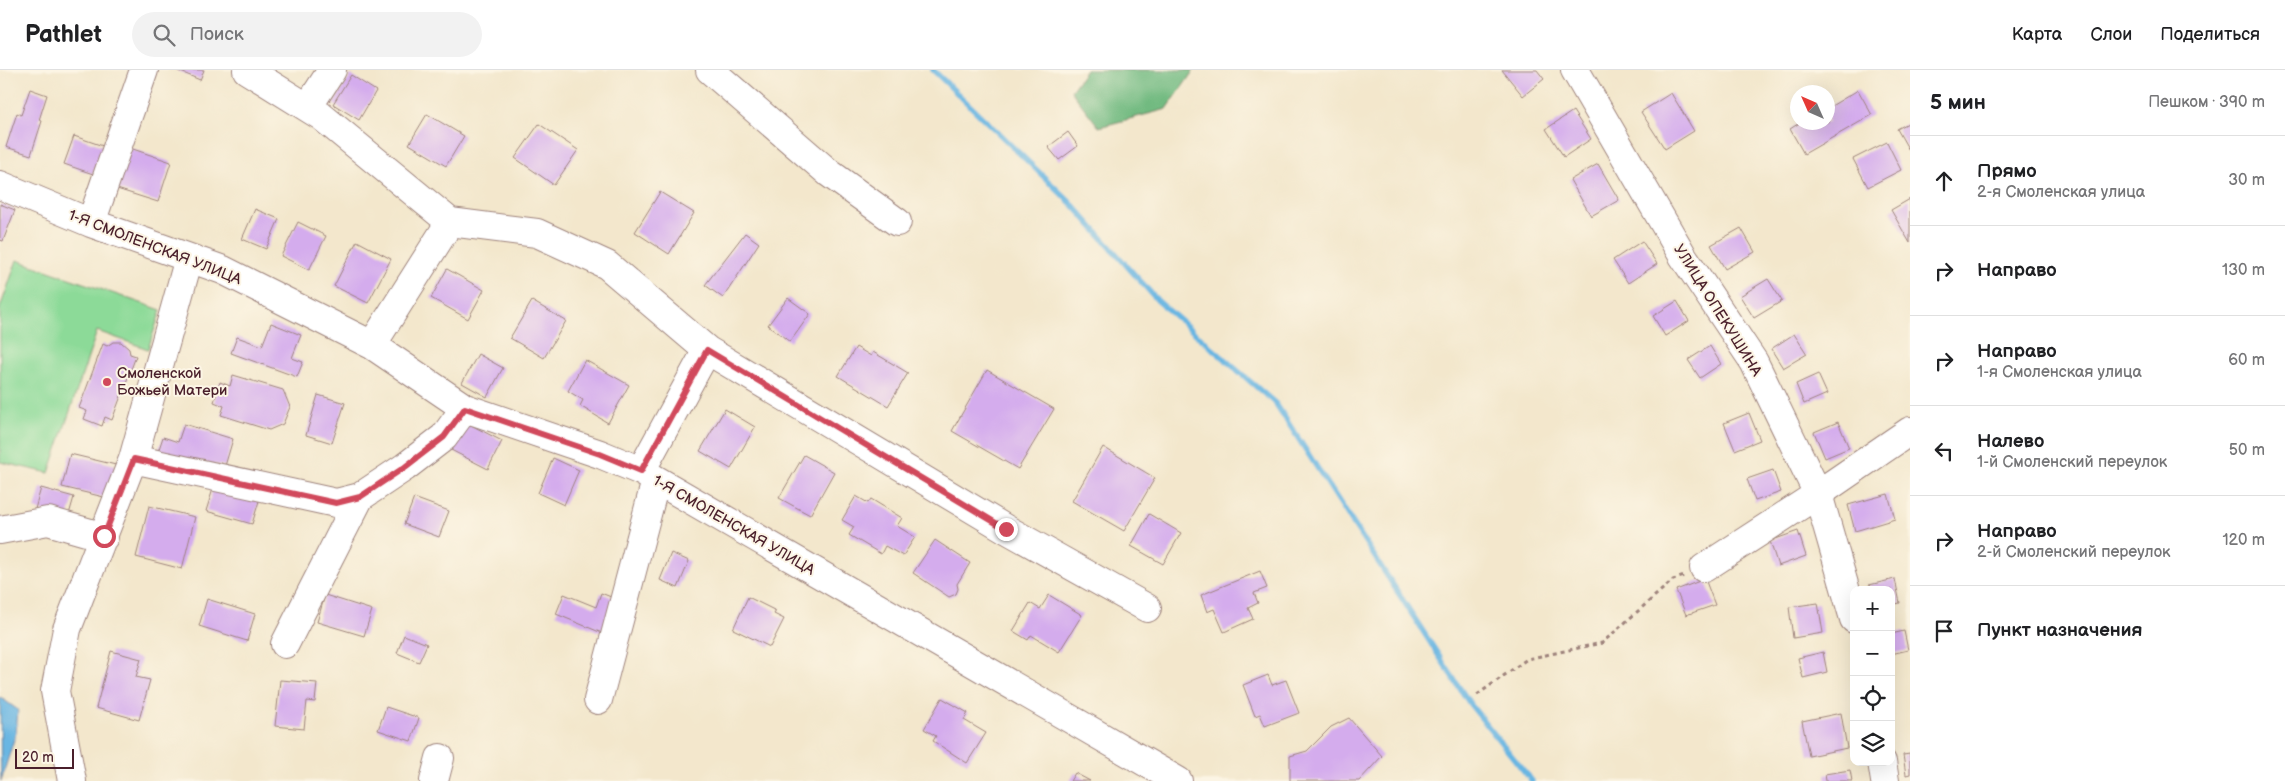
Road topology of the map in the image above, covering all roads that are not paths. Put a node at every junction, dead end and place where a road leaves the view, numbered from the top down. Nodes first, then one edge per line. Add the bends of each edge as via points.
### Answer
1 (144, 70) edge
2 (247, 70) edge
3 (332, 70) edge
4 (710, 70) edge
5 (1575, 70) edge
6 (308, 107) junction
7 (0, 186) edge
8 (450, 222) junction
9 (897, 222) dead end
10 (91, 223) junction
11 (189, 258) junction
12 (372, 345) junction
13 (707, 350) junction
14 (465, 408) junction
15 (1910, 431) edge
16 (134, 459) junction
17 (648, 476) junction
18 (1818, 494) junction
19 (360, 497) junction
20 (0, 530) edge
21 (104, 536) junction
22 (1704, 568) road end
23 (1850, 605) edge
24 (1147, 608) dead end
25 (285, 644) dead end
26 (598, 700) dead end
27 (1883, 766) edge
28 (72, 781) edge
29 (1178, 781) edge
30 (1885, 781) edge

1 - 10 street
2 - 6 street
3 - 6 street
4 - 9 street via 829,173
5 - 18 street, УЛИЦА ОПЕКУШИНА via 1683,256 1754,362
6 - 8 street via 416,191
7 - 10 street, 1-Я СМОЛЕНСКАЯ УЛИЦА
8 - 12 street
8 - 13 street via 536,233 607,265
10 - 11 street, 1-Я СМОЛЕНСКАЯ УЛИЦА
11 - 12 street, 1-Я СМОЛЕНСКАЯ УЛИЦА via 223,270
11 - 16 street
12 - 14 street, 1-Я СМОЛЕНСКАЯ УЛИЦА
13 - 17 street
13 - 24 street via 1006,529
14 - 17 street, 1-Я СМОЛЕНСКАЯ УЛИЦА via 600,454
14 - 19 street via 444,437
15 - 18 street
16 - 19 street via 336,503
16 - 21 street
17 - 26 street
17 - 29 street, 1-Я СМОЛЕНСКАЯ УЛИЦА
18 - 22 street
18 - 23 street, УЛИЦА ОПЕКУШИНА
19 - 25 street
20 - 21 street via 48,521
21 - 28 street via 67,629 55,690
27 - 30 street

